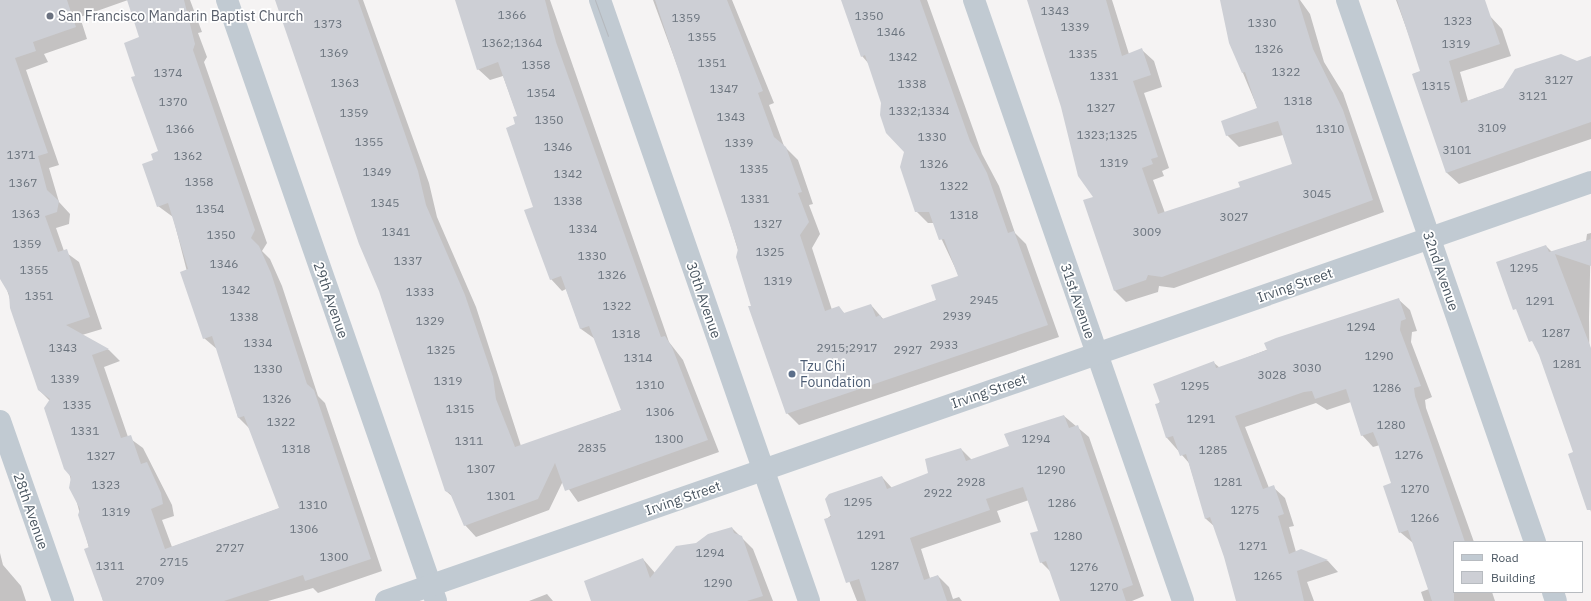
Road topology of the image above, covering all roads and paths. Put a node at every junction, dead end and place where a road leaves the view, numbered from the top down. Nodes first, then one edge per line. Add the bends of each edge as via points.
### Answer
1 (227, 0) edge
2 (600, 0) edge
3 (974, 0) edge
4 (1347, 0) edge
5 (1591, 182) edge
6 (1430, 238) junction
7 (1097, 354) junction
8 (0, 421) edge
9 (763, 470) junction
10 (1535, 541) edge
11 (433, 593) edge
12 (62, 601) edge
13 (386, 601) edge
14 (809, 601) edge
15 (1183, 601) edge

1 - 11 street, 29th Avenue
2 - 9 street, 30th Avenue
3 - 7 street, 31st Avenue
4 - 6 street, 32nd Avenue
5 - 6 street, Irving Street
6 - 7 street, Irving Street
6 - 10 street, 32nd Avenue
7 - 9 street, Irving Street
7 - 15 street, 31st Avenue
8 - 12 street, 28th Avenue
9 - 11 street, Irving Street
9 - 14 street, 30th Avenue
11 - 13 street, Irving Street

